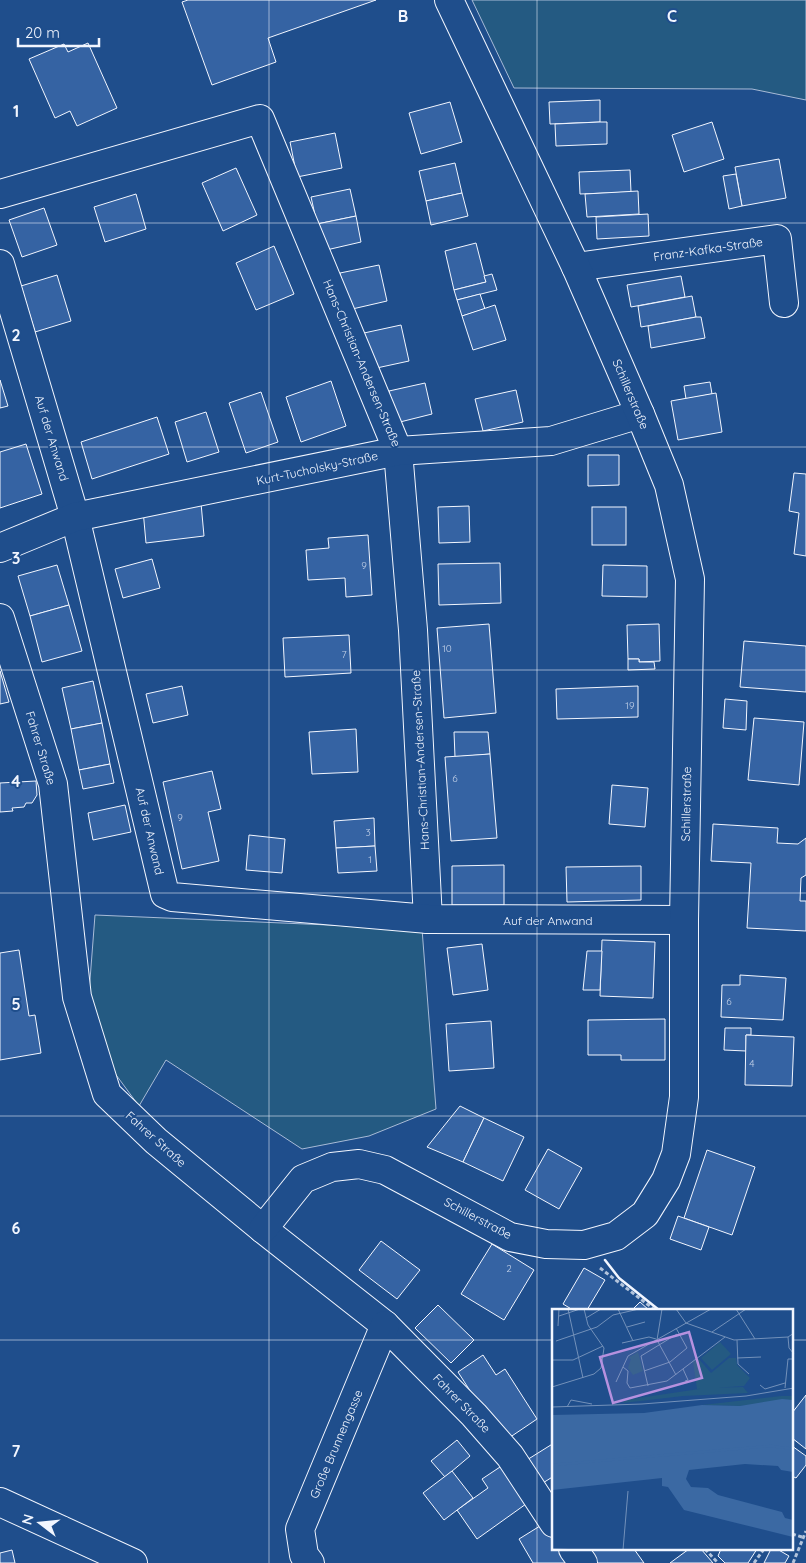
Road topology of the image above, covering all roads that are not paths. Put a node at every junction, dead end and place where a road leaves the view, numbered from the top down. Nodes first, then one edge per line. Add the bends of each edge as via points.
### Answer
1 (449, 0) edge
2 (0, 194) edge
3 (0, 264) edge
4 (576, 267) junction
5 (784, 303) dead end
6 (640, 414) junction
7 (398, 451) junction
8 (75, 517) junction
9 (0, 548) edge
10 (0, 618) edge
11 (428, 919) junction
12 (684, 920) junction
13 (263, 1229) junction
14 (385, 1325) junction
15 (0, 1502) edge
16 (552, 1520) edge
17 (574, 1550) edge
18 (307, 1559) edge
19 (132, 1563) edge
20 (583, 1563) edge

1 - 4 street, Schillerstraße
2 - 7 street, Hans-Christian-Andersen-Straße via 260,119
3 - 8 street, Auf der Anwand
4 - 5 street, Franz-Kafka-Straße via 777,239
4 - 6 street, Schillerstraße
6 - 7 street, Kurt-Tucholsky-Straße via 552,441
6 - 12 street, Schillerstraße via 669,485 690,579
7 - 8 street, Kurt-Tucholsky-Straße
7 - 11 street, Hans-Christian-Andersen-Straße via 413,630
8 - 9 street, Kurt-Tucholsky-Straße
8 - 11 street, Auf der Anwand via 165,894 172,898
10 - 13 street, Fahrer Straße via 53,784 76,997 107,1094 156,1141
11 - 12 street, Auf der Anwand
12 - 13 street, Schillerstraße via 684,1097 676,1154 666,1180 645,1214 616,1236 584,1245 546,1244 510,1237 385,1170 359,1164 332,1166 303,1179
13 - 14 street, Fahrer Straße
14 - 16 street, Fahrer Straße via 510,1456
14 - 18 street, Große Brunnengasse via 300,1529
15 - 19 street
17 - 20 street

